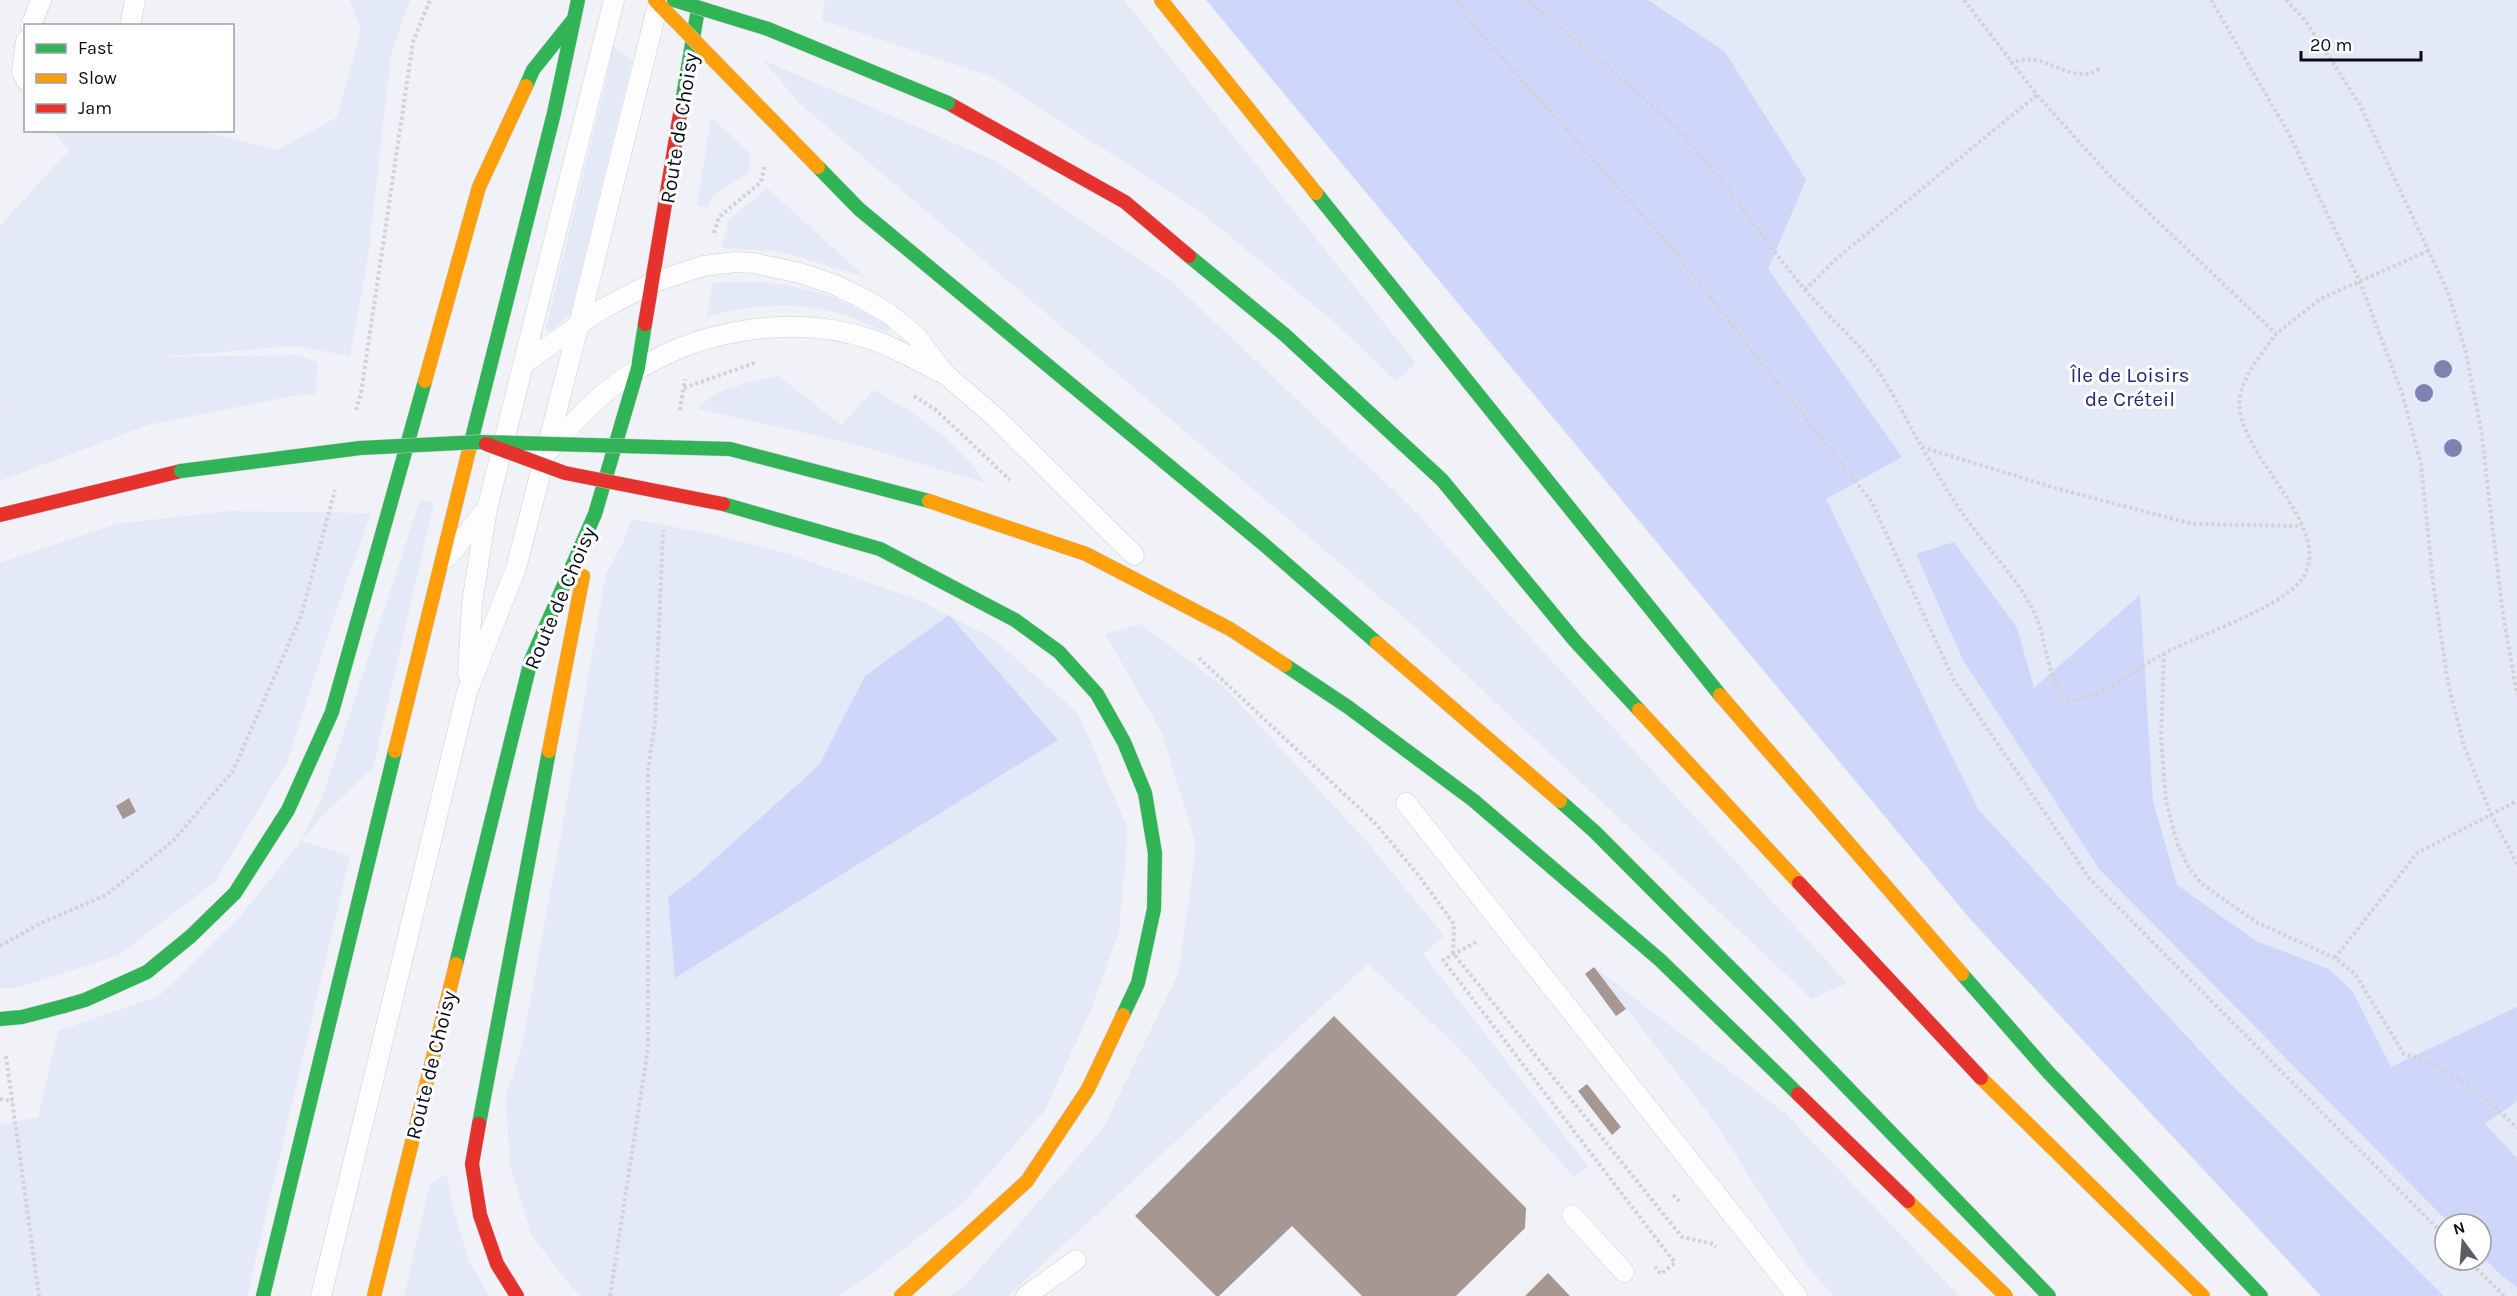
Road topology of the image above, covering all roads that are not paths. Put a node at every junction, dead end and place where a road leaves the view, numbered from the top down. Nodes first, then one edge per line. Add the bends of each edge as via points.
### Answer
1 (41, 0) edge
2 (135, 0) edge
3 (578, 0) edge
4 (614, 0) edge
5 (657, 0) edge
6 (674, 0) edge
7 (700, 0) edge
8 (1161, 0) edge
9 (573, 20) junction
10 (32, 24) edge
11 (130, 24) edge
12 (24, 56) edge
13 (24, 76) edge
14 (654, 282) junction
15 (579, 324) junction
16 (523, 364) junction
17 (638, 369) junction
18 (945, 374) junction
19 (479, 442) junction
20 (545, 457) junction
21 (487, 509) junction
22 (596, 514) junction
23 (0, 515) edge
24 (1134, 555) dead end
25 (439, 568) junction
26 (467, 692) junction
27 (1406, 803) dead end
28 (0, 1019) edge
29 (1572, 1215) dead end
30 (1076, 1260) dead end
31 (1624, 1272) dead end
32 (263, 1296) edge
33 (321, 1296) edge
34 (374, 1296) edge
35 (517, 1296) edge
36 (901, 1296) edge
37 (1026, 1296) edge
38 (1797, 1296) edge
39 (2006, 1296) edge
40 (2049, 1296) edge
41 (2203, 1296) edge
42 (2261, 1296) edge

1 - 10 lane
2 - 11 lane
3 - 9 main road
4 - 16 lane, Route de Choisy
5 - 15 lane, Route de Choisy
5 - 40 main road, bridge via 859,209 1261,542 1594,832
6 - 41 main road, bridge via 768,28 948,103 1125,202 1285,335 1442,480 1575,641 2005,1104
7 - 14 main road, Route de Choisy
8 - 42 main road via 1739,719 2048,1072
9 - 25 main road via 554,112
9 - 28 main road, bridge via 533,70 479,187 332,712 288,810 236,893 147,972 85,1000
12 - 13 lane
14 - 15 lane
14 - 17 main road, Route de Choisy
14 - 18 lane via 703,266 735,262 800,273 833,284 888,313 916,336
15 - 16 lane
15 - 20 lane, Route de Choisy
16 - 21 lane, Route de Choisy
17 - 18 lane via 667,352 731,333 784,328 840,331 870,339
17 - 20 lane via 578,416
17 - 22 main road, Route de Choisy
18 - 24 lane via 994,416
19 - 23 main road, bridge via 360,448 181,471
19 - 36 main road, bridge via 565,473 723,504 880,549 1015,621 1059,652 1097,694 1124,742 1145,793 1155,853 1154,909 1138,983 1088,1089 1027,1181
19 - 39 main road, bridge via 730,449 944,505 1086,555 1230,629 1348,707 1473,800 1642,945
20 - 26 lane, Route de Choisy via 516,568
21 - 25 lane
21 - 26 lane, Route de Choisy via 471,603
22 - 34 main road, Route de Choisy via 531,660
22 - 35 main road via 472,1164 480,1215 497,1264
25 - 32 main road
26 - 33 lane, Route de Choisy
27 - 38 lane
29 - 31 lane
30 - 37 lane

